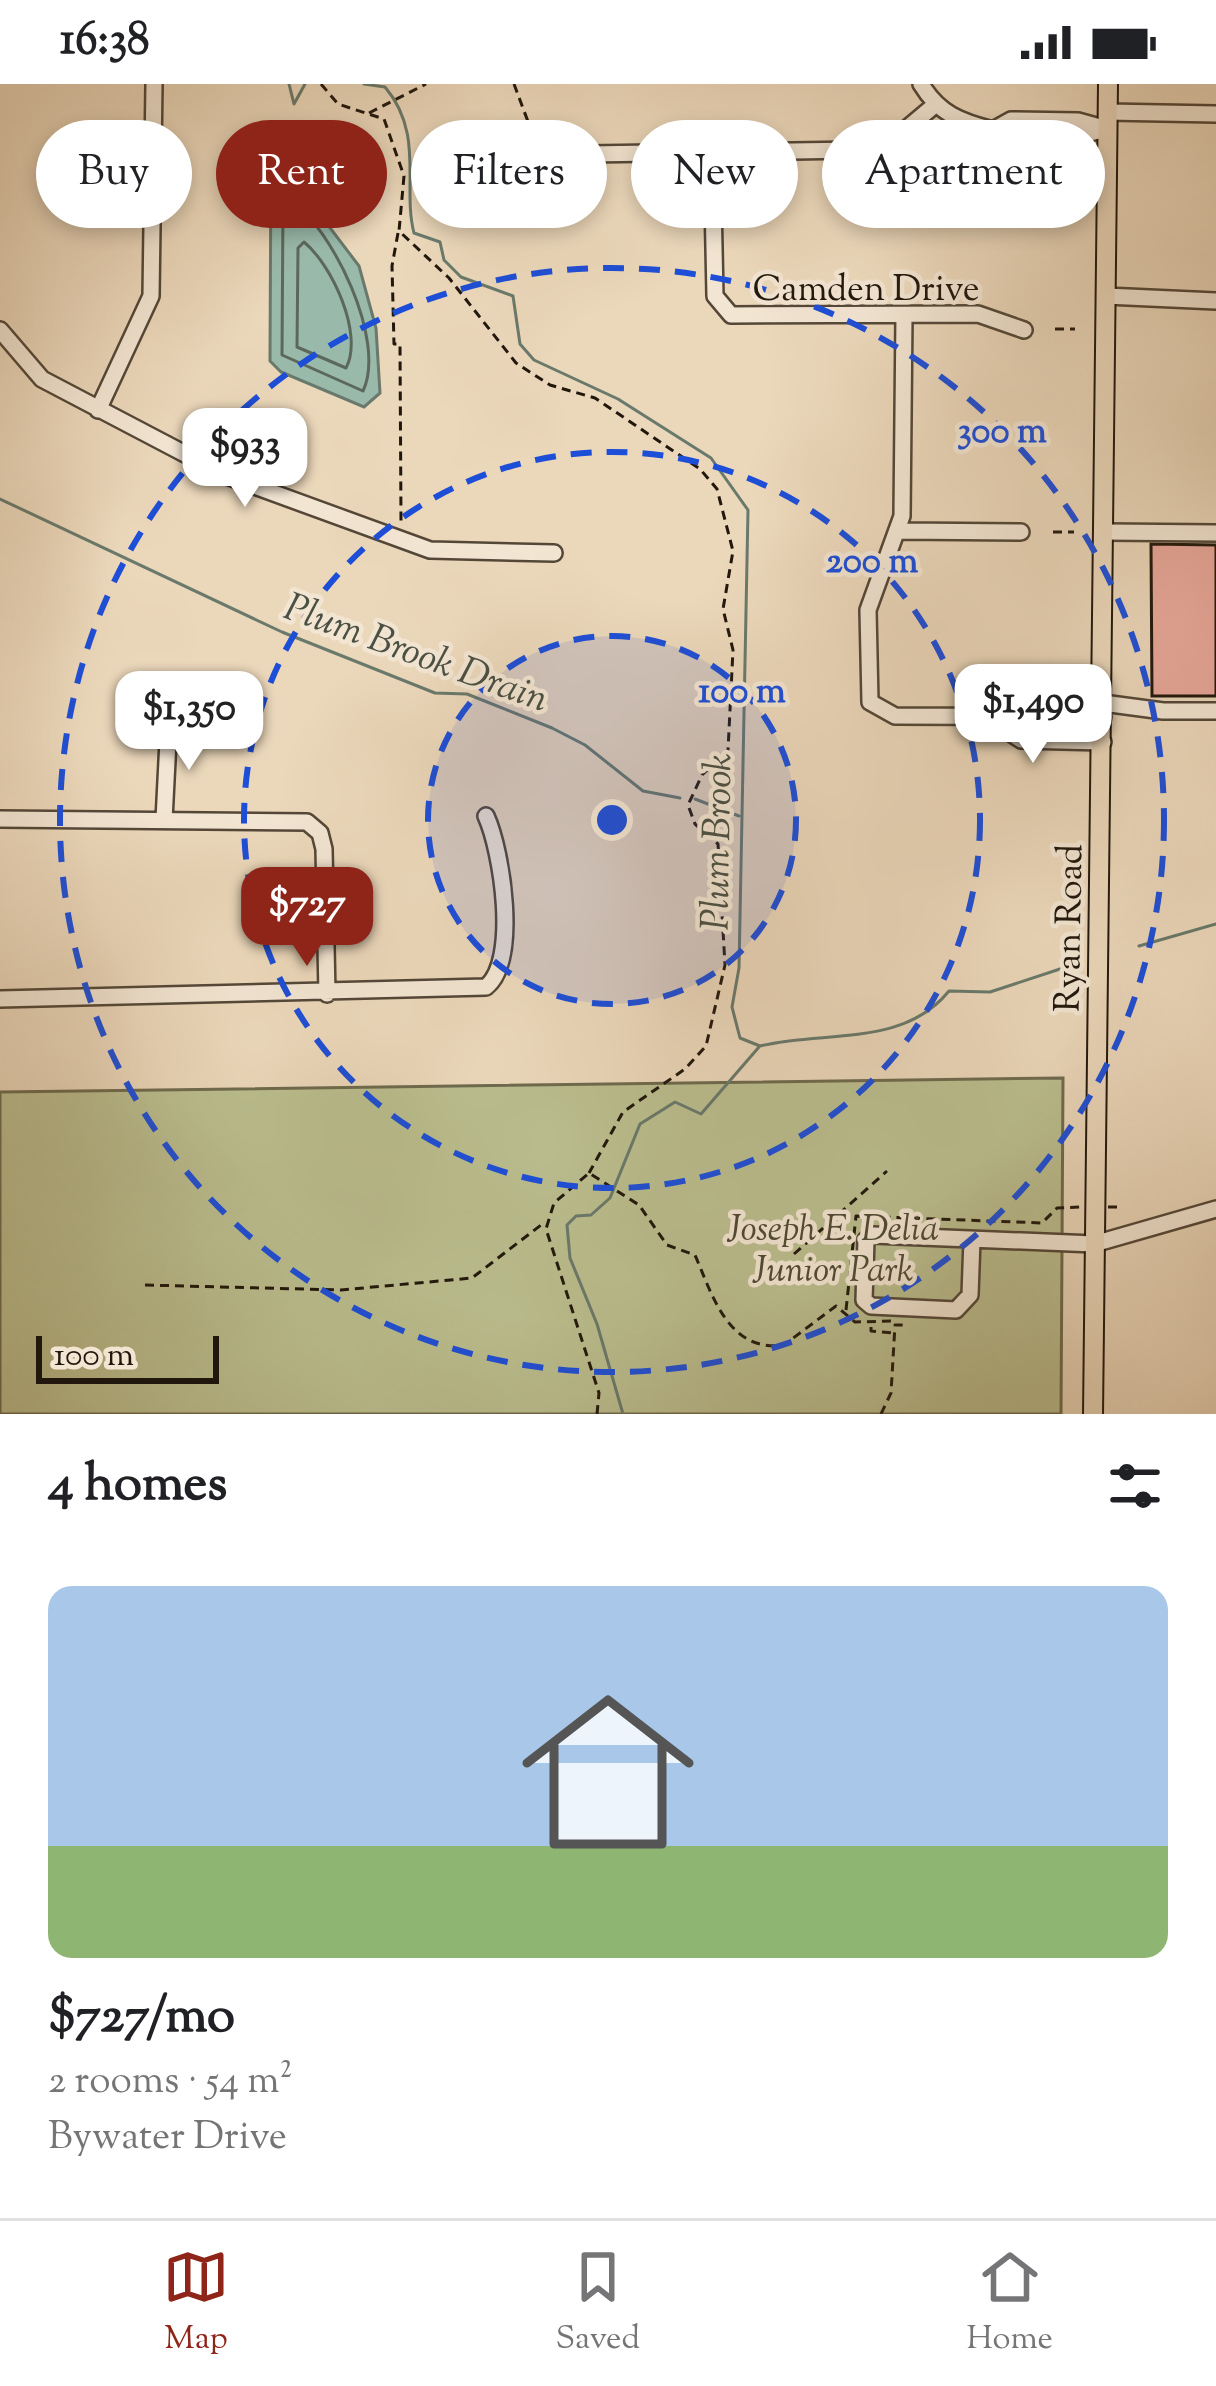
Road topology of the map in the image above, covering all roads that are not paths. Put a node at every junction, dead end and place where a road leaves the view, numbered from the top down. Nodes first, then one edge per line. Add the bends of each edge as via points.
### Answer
1 (154, 84) edge
2 (921, 84) edge
3 (1108, 84) edge
4 (936, 104) junction
5 (1216, 114) edge
6 (1107, 120) junction
7 (798, 150) edge
8 (714, 228) edge
9 (1106, 296) junction
10 (1216, 302) edge
11 (904, 315) junction
12 (0, 330) edge
13 (1024, 330) dead end
14 (98, 410) junction
15 (901, 531) junction
16 (1021, 532) dead end
17 (1105, 532) junction
18 (1216, 532) edge
19 (554, 553) dead end
20 (1103, 710) junction
21 (1216, 711) edge
22 (986, 717) junction
23 (169, 722) dead end
24 (1103, 742) junction
25 (486, 816) dead end
26 (0, 819) edge
27 (164, 820) junction
28 (327, 994) junction
29 (0, 1000) edge
30 (1216, 1209) edge
31 (972, 1240) junction
32 (1094, 1244) junction
33 (1093, 1414) edge

1 - 14 street via 151,296
2 - 4 street
3 - 6 main road, Ryan Road
4 - 6 street via 993,130 1011,119
4 - 7 street via 874,148
5 - 6 street
6 - 9 main road, Ryan Road
8 - 11 street, Camden Drive via 722,310 741,317
9 - 10 street
9 - 17 main road, Ryan Road
11 - 13 street, Camden Drive via 988,315
11 - 15 street
12 - 14 street via 42,379
14 - 19 street via 227,476 396,539 444,552
15 - 16 street
15 - 22 street via 868,610 870,702 895,716
17 - 18 street
17 - 20 main road, Ryan Road
20 - 21 street via 1142,704
20 - 22 street
20 - 24 main road, Ryan Road
22 - 24 street via 1021,740
23 - 27 street
24 - 32 main road, Ryan Road
25 - 28 street via 503,865 494,981 466,992
26 - 27 street
27 - 28 street via 314,826 324,848
28 - 29 street
30 - 32 street
31 - 31 street via 873,1235 866,1240 864,1300 956,1310 970,1295
31 - 32 street
32 - 33 main road, Ryan Road

